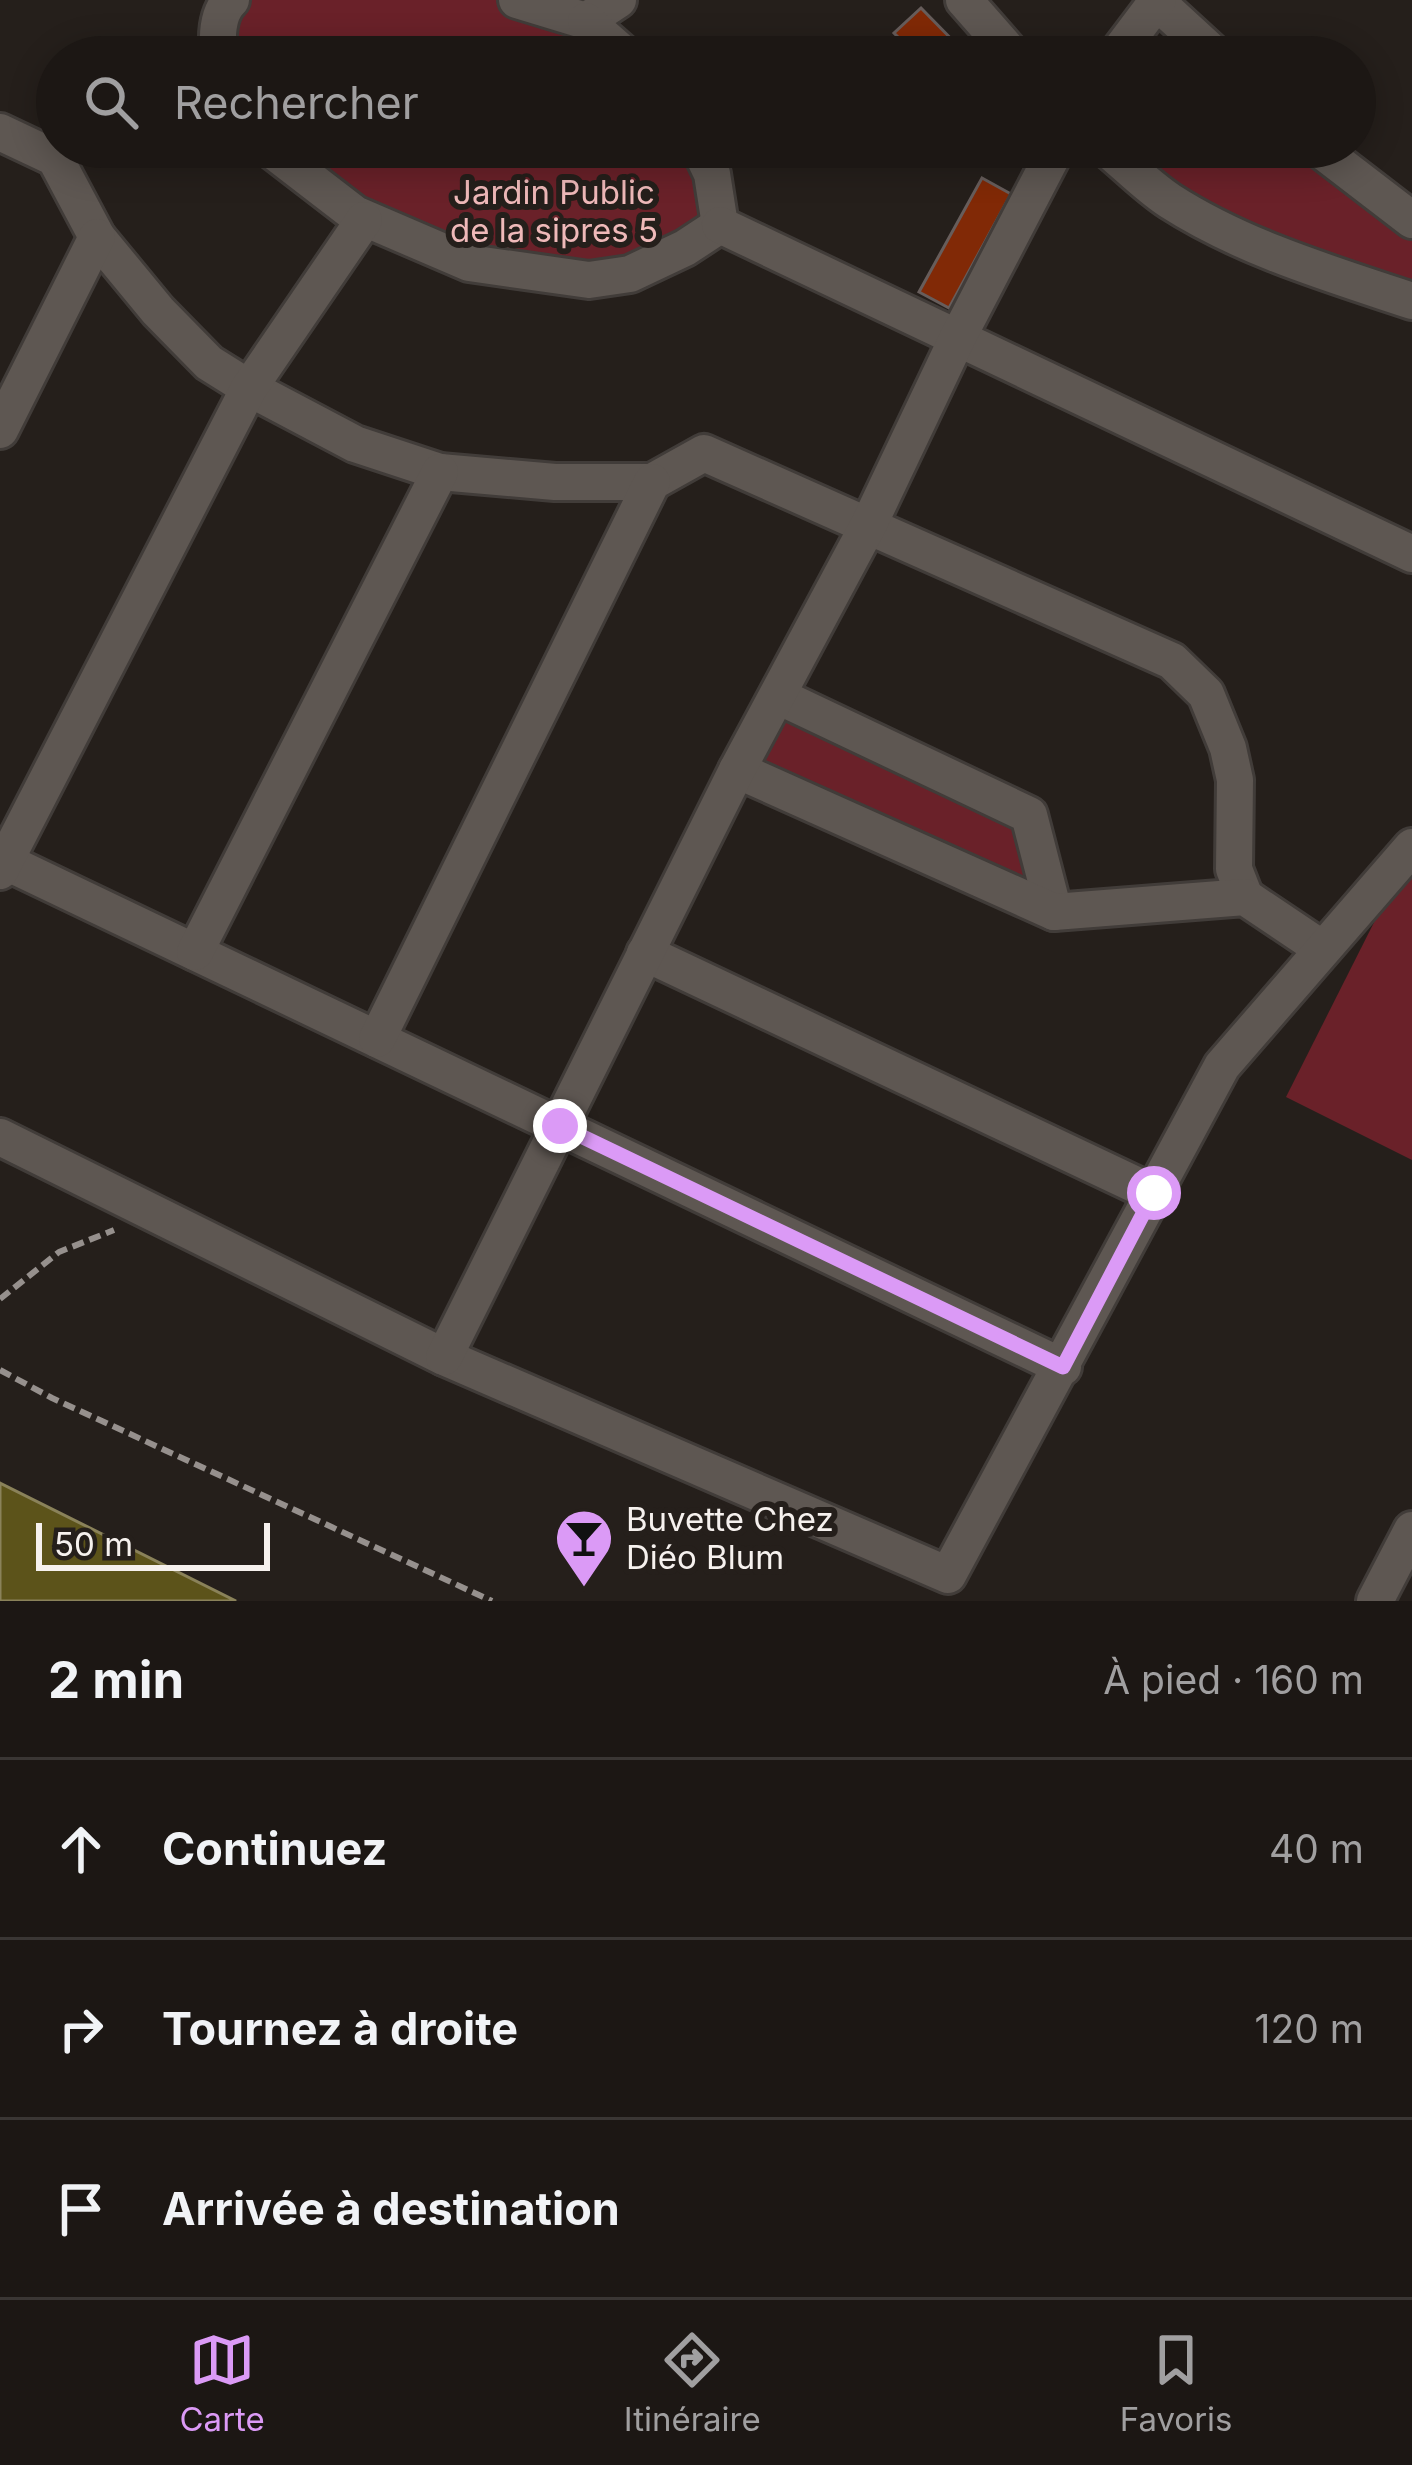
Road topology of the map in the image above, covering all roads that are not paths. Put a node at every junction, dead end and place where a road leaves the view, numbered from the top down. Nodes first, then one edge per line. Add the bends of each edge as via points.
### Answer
1 (517, 0) edge
2 (618, 0) edge
3 (964, 0) edge
4 (1158, 1) edge
5 (222, 2) edge
6 (586, 21) junction
7 (218, 36) edge
8 (603, 36) edge
9 (996, 36) edge
10 (1130, 36) edge
11 (1195, 36) edge
12 (0, 132) edge
13 (36, 149) edge
14 (60, 168) edge
15 (296, 168) edge
16 (709, 168) edge
17 (1046, 168) edge
18 (1131, 168) edge
19 (1344, 168) edge
20 (364, 220) junction
21 (1412, 220) edge
22 (720, 225) junction
23 (97, 237) junction
24 (1412, 301) edge
25 (958, 337) junction
26 (249, 388) junction
27 (0, 430) edge
28 (440, 472) junction
29 (652, 482) junction
30 (869, 524) junction
31 (1412, 554) edge
32 (778, 696) junction
33 (737, 770) junction
34 (1412, 847) edge
35 (2, 864) edge
36 (1244, 898) junction
37 (1054, 912) junction
38 (1321, 948) junction
39 (195, 952) junction
40 (645, 952) junction
41 (377, 1039) junction
42 (560, 1126) junction
43 (0, 1137) edge
44 (1154, 1193) junction
45 (444, 1357) junction
46 (1063, 1367) junction
47 (1408, 1549) edge
48 (1375, 1601) edge

1 - 6 street
2 - 6 street
3 - 9 street
4 - 10 street
4 - 11 street
5 - 7 street
6 - 8 street
12 - 13 street
14 - 23 street
15 - 20 street
16 - 22 street
17 - 25 street
18 - 24 street via 1241,238
19 - 21 street
20 - 22 street via 469,263 589,280 630,274
20 - 26 street
22 - 25 street
23 - 26 street via 209,363
23 - 27 street
25 - 30 street
25 - 31 street
26 - 28 street via 355,444
26 - 35 street
28 - 29 street
28 - 39 street
29 - 30 street via 704,453
29 - 41 street
30 - 32 street
30 - 36 street via 1172,661 1206,694 1232,764 1234,869
32 - 33 street
32 - 37 street via 1029,814
33 - 37 street
33 - 40 street
34 - 38 street
35 - 39 street
36 - 37 street
36 - 38 street
38 - 44 street via 1222,1066
39 - 41 street
40 - 42 street
40 - 44 street
41 - 42 street
42 - 45 street
42 - 46 street
43 - 45 street
44 - 46 street
45 - 46 street via 948,1575
47 - 48 street

